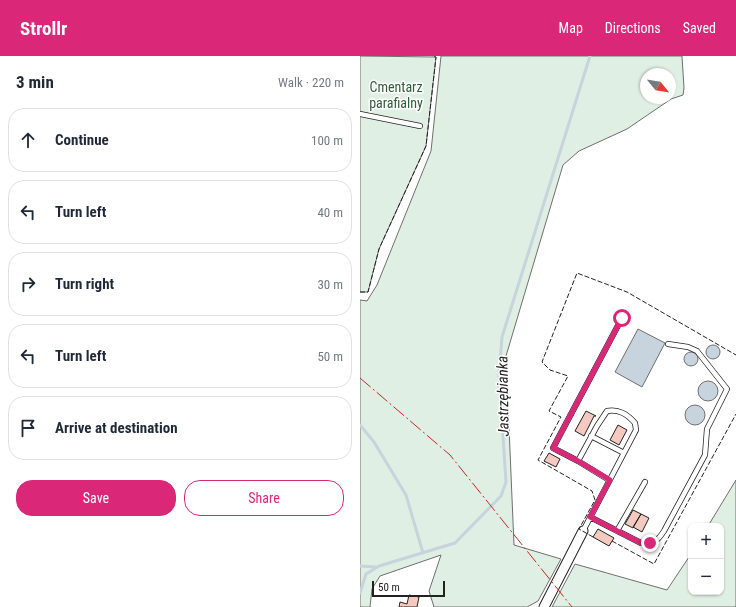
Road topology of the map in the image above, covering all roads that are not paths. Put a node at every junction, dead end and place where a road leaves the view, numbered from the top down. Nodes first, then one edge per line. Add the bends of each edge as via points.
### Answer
1 (360, 114) edge
2 (420, 126) dead end
3 (622, 318) dead end
4 (668, 344) dead end
5 (592, 436) junction
6 (624, 453) junction
7 (578, 461) junction
8 (610, 480) junction
9 (645, 482) dead end
10 (590, 517) junction
11 (583, 531) joint
12 (617, 531) junction
13 (544, 607) edge

1 - 2 lane
3 - 7 lane via 553,448
4 - 12 lane via 697,351 727,389 707,429 705,455 658,540 641,543
5 - 6 lane
5 - 6 lane via 607,410 615,409 629,416 635,423 636,430
5 - 7 lane
6 - 8 lane
7 - 8 lane
8 - 10 lane
9 - 12 lane
10 - 11 lane
10 - 12 lane
11 - 13 street

